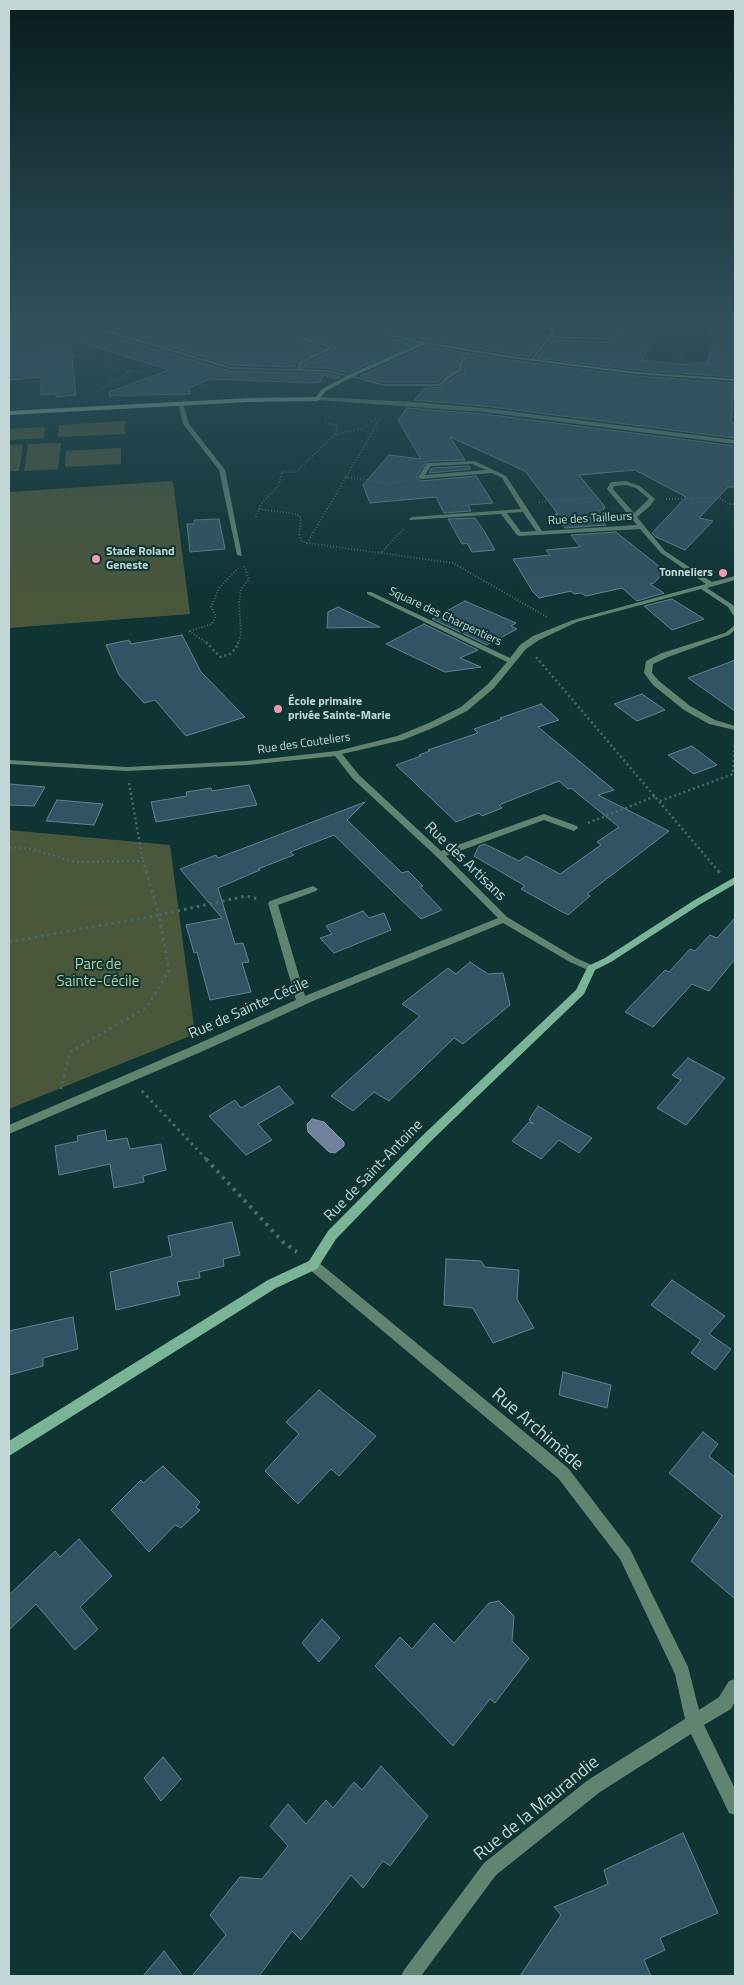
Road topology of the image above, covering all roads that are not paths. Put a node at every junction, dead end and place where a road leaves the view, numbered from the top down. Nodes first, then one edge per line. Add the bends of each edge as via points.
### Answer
1 (183, 413) edge
2 (505, 413) edge
3 (735, 442) edge
4 (493, 471) junction
5 (525, 510) junction
6 (503, 512) junction
7 (634, 516) junction
8 (412, 519) road end
9 (641, 527) junction
10 (540, 533) junction
11 (240, 554) dead end
12 (735, 578) edge
13 (712, 585) junction
14 (703, 588) junction
15 (369, 594) dead end
16 (735, 614) edge
17 (735, 627) edge
18 (511, 661) junction
19 (735, 728) edge
20 (337, 753) junction
21 (9, 762) edge
22 (574, 828) road end
23 (440, 855) junction
24 (732, 882) edge
25 (313, 889) dead end
26 (504, 919) junction
27 (591, 968) junction
28 (302, 1002) junction
29 (9, 1130) edge
30 (313, 1265) junction
31 (9, 1449) edge
32 (735, 1687) edge
33 (694, 1722) junction
34 (735, 1807) edge
35 (410, 1976) edge

1 - 11 street via 186,424 222,470
2 - 3 street
4 - 4 street, Rue des Tailleurs via 472,462 429,464 421,477
4 - 5 street, Rue des Tailleurs via 504,476
5 - 6 street
5 - 10 street, Rue des Tailleurs
6 - 8 street
6 - 10 street, Rue des Tailleurs via 519,534
7 - 7 street via 652,499 638,487 626,483 612,484 610,489
7 - 9 street
9 - 10 street, Rue des Tailleurs
9 - 13 street via 663,552
12 - 13 street, Rue des Couteliers
13 - 14 street, Rue des Couteliers
14 - 16 street via 731,606
14 - 18 street, Rue des Couteliers via 575,621 536,638
15 - 18 street, Square des Charpentiers
17 - 19 street via 727,634 649,663 648,673 687,708 712,722
18 - 20 street, Rue des Couteliers via 492,686 464,709 400,738
20 - 21 street, Rue des Couteliers via 247,763 127,769
20 - 23 street, Rue des Artisans via 356,777
22 - 23 street via 544,817
23 - 26 street, Rue des Artisans
24 - 27 street
25 - 28 street via 273,903
26 - 27 street, Rue des Artisans
26 - 28 street, Rue de Sainte-Cécile
27 - 30 street, Rue de Saint-Antoine via 580,992 420,1145 332,1235
28 - 29 street, Rue de Sainte-Cécile
30 - 31 street via 272,1284
30 - 33 street, Rue Archimède via 563,1473 625,1554 682,1673
32 - 33 street, Rue de la Maurandie via 725,1703
33 - 34 street, Rue Archimède
33 - 35 street, Rue de la Maurandie via 594,1786 490,1869

